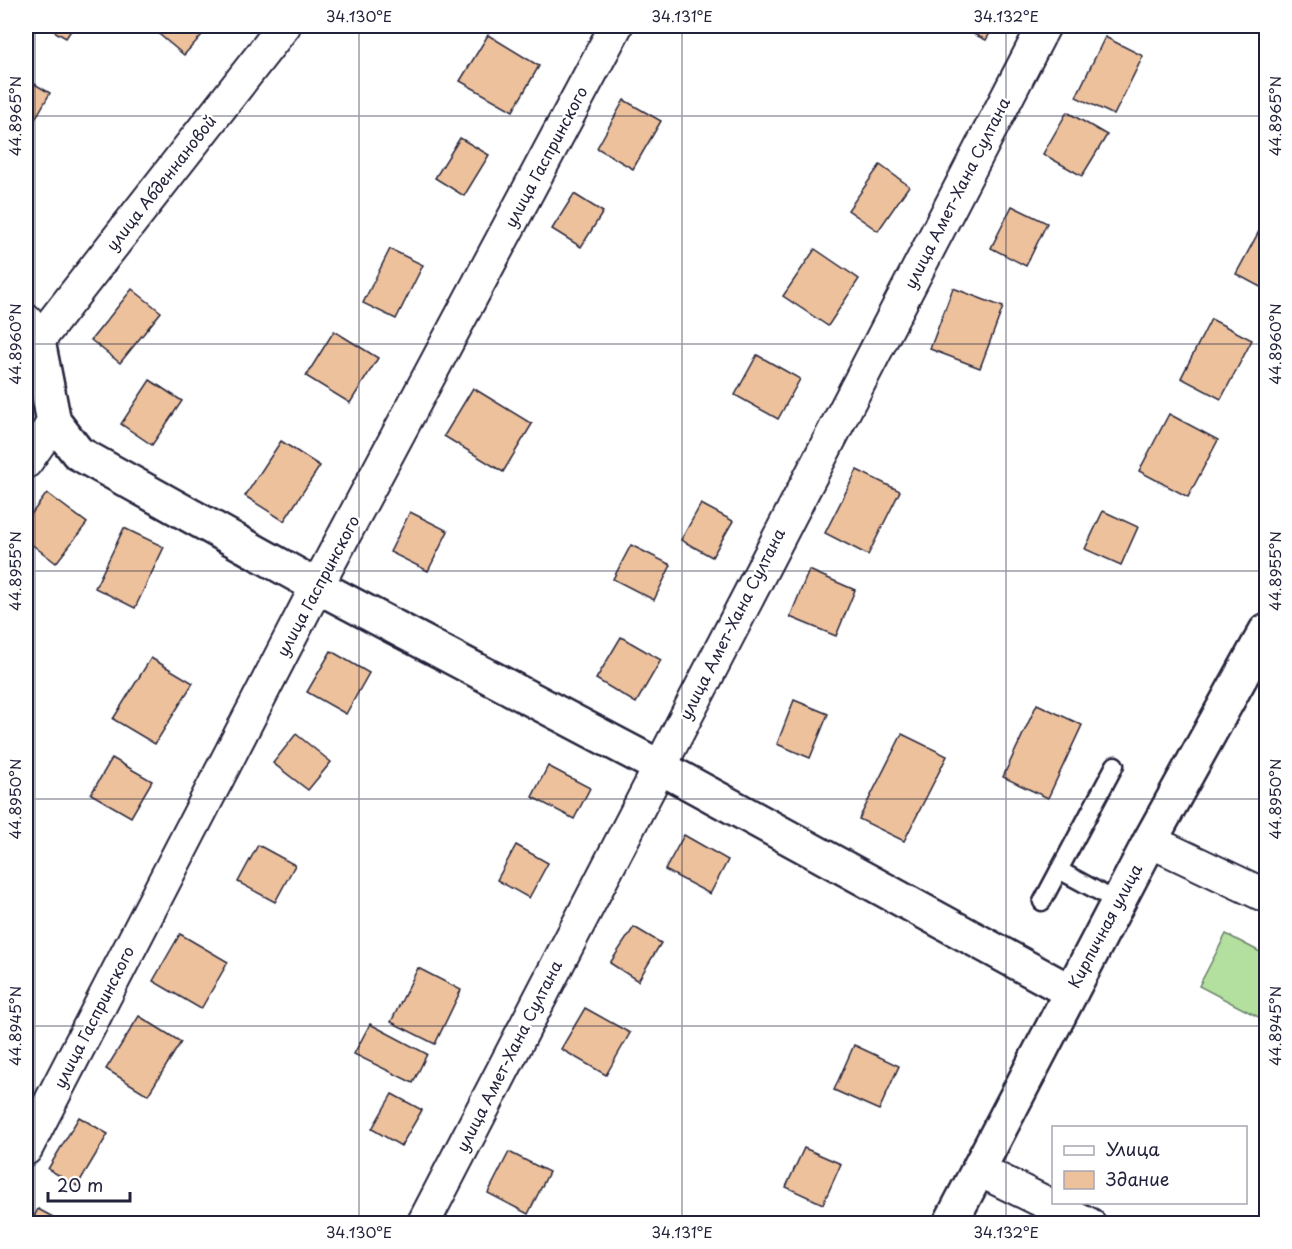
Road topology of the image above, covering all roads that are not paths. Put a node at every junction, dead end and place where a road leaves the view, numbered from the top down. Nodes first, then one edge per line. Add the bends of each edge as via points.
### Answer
1 (284, 26) edge
2 (616, 26) edge
3 (1044, 26) edge
4 (32, 331) edge
5 (54, 422) junction
6 (26, 462) edge
7 (317, 586) junction
8 (1266, 632) edge
9 (1115, 765) dead end
10 (658, 766) junction
11 (1150, 842) junction
12 (1059, 870) junction
13 (1266, 896) edge
14 (1042, 902) dead end
15 (1118, 902) junction
16 (1071, 992) junction
17 (26, 1149) edge
18 (979, 1170) junction
19 (423, 1224) edge
20 (950, 1224) edge
21 (1089, 1224) edge

1 - 4 street, улица Абденнановой
2 - 7 street, улица Гаспринского
3 - 10 street, улица Амет-Хана Султана
4 - 5 street
5 - 6 street
5 - 7 street via 78,453
7 - 10 street
7 - 17 street, улица Гаспринского
8 - 11 street, Кирпичная улица
9 - 12 lane
10 - 16 street
10 - 19 street, улица Амет-Хана Султана
11 - 13 street
11 - 15 street, Кирпичная улица
12 - 14 lane
12 - 15 lane
15 - 16 street, Кирпичная улица
16 - 18 street, Кирпичная улица
18 - 20 street, Кирпичная улица
18 - 21 street

